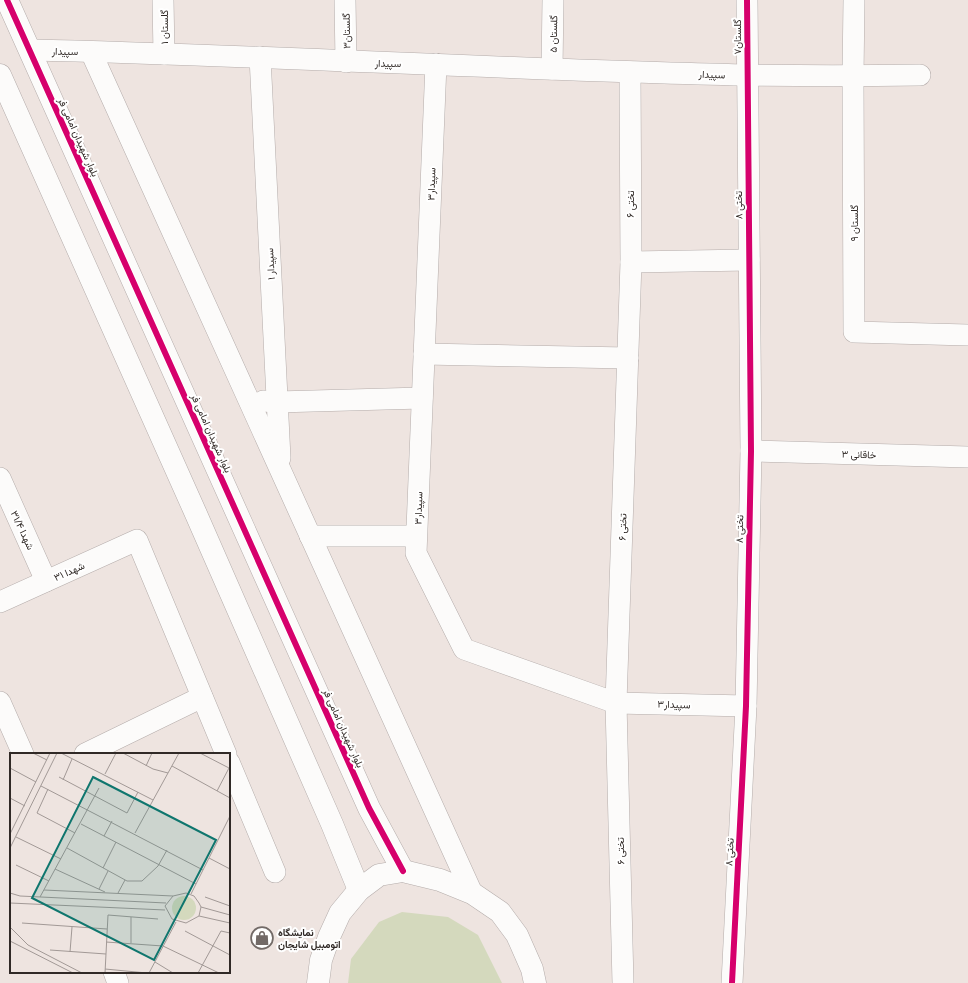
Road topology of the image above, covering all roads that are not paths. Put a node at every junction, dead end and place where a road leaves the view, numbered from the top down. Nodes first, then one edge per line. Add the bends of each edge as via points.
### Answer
1 (7, 0) edge
2 (163, 0) edge
3 (345, 0) edge
4 (553, 0) edge
5 (747, 0) edge
6 (854, 0) edge
7 (30, 50) junction
8 (91, 52) junction
9 (164, 54) junction
10 (260, 57) junction
11 (346, 62) junction
12 (436, 64) junction
13 (552, 69) junction
14 (630, 72) junction
15 (0, 75) edge
16 (747, 75) junction
17 (920, 75) dead end
18 (853, 76) junction
19 (749, 260) junction
20 (631, 262) junction
21 (968, 335) edge
22 (424, 354) junction
23 (628, 358) junction
24 (422, 398) junction
25 (248, 400) junction
26 (277, 402) junction
27 (751, 451) junction
28 (968, 457) edge
29 (280, 470) junction
30 (0, 478) edge
31 (310, 536) junction
32 (416, 536) junction
33 (46, 581) junction
34 (0, 602) edge
35 (202, 697) junction
36 (0, 702) edge
37 (616, 702) junction
38 (746, 706) junction
39 (23, 753) edge
40 (87, 753) edge
41 (226, 753) edge
42 (230, 764) edge
43 (403, 871) junction
44 (275, 872) dead end
45 (359, 890) junction
46 (472, 893) junction
47 (114, 973) edge
48 (118, 983) edge
49 (318, 983) edge
50 (536, 983) edge
51 (623, 983) edge
52 (732, 983) edge

1 - 7 street, بلوار شهیدان امامی فر
2 - 9 street, گلستان ۱
3 - 11 street, گلستان۳
4 - 13 street, گلستان ۵
5 - 16 street, گلستان۷
6 - 18 street, گلستان ۹
7 - 8 street, سپیدار
7 - 43 street, بلوار شهیدان امامی فر via 369,808
8 - 9 street, سپیدار
8 - 25 street
9 - 10 street, سپیدار
10 - 11 street, سپیدار
10 - 26 street, سپیدار ۱
11 - 12 street, سپیدار
12 - 13 street, سپیدار
12 - 22 street, سپیدار۳
13 - 14 street, سپیدار
14 - 16 street, سپیدار
14 - 20 street, تختی ۶
15 - 45 street
16 - 18 street, سپیدار
16 - 19 street, تختی ۸
17 - 18 street, سپیدار
18 - 21 street, گلستان ۹ via 854,332
19 - 20 street
19 - 27 street, تختی ۸
20 - 23 street, تختی ۶
22 - 23 street
22 - 24 street, سپیدار۳
23 - 37 street, تختی ۶
24 - 26 street
24 - 32 street, سپیدار۳
25 - 26 street
25 - 29 street
26 - 29 street, سپیدار ۱
27 - 28 street, خاقانی ۳
27 - 38 street, تختی ۸
29 - 31 street
30 - 33 street, شهدا ۳۱/۴
31 - 32 street
31 - 46 street
32 - 37 street, سپیدار۳ via 416,553 464,649
33 - 34 street, شهدا ۳۱
33 - 35 street, شهدا ۳۱ via 138,540
35 - 40 street
35 - 41 street
36 - 39 street
37 - 38 street, سپیدار۳
37 - 51 street, تختی ۶
38 - 52 street, تختی ۸
42 - 44 street
43 - 45 street via 379,875
43 - 46 street via 440,880
45 - 49 street via 340,913 329,937 321,960
46 - 50 street via 500,912 517,935
47 - 48 street

